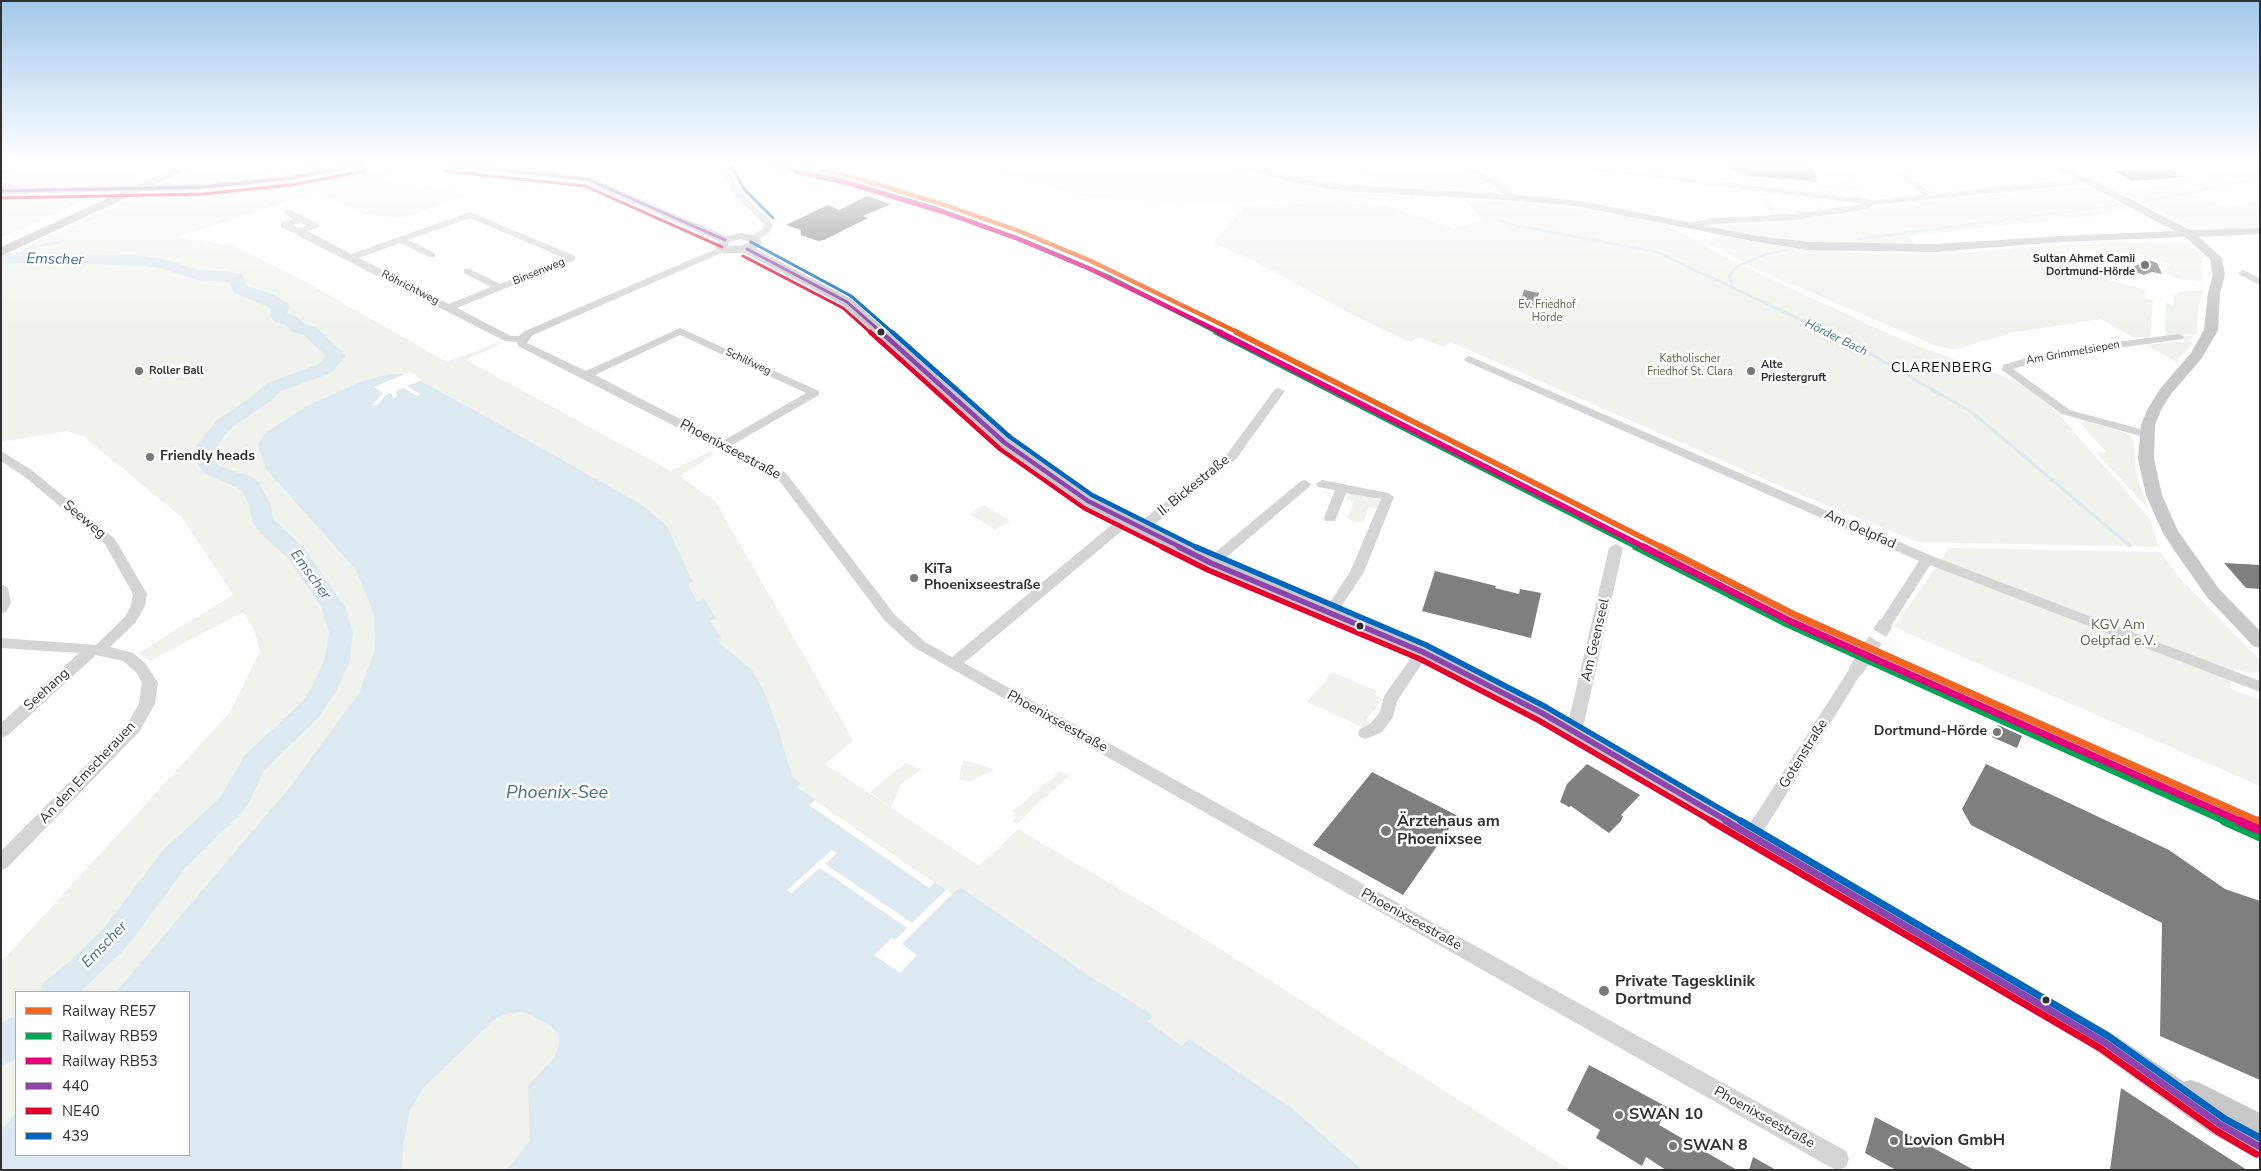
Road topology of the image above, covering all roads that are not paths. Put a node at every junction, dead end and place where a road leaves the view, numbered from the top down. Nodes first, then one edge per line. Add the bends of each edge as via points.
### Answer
1 (65, 219) joint
2 (301, 219) joint
3 (460, 219) edge
4 (479, 219) edge
5 (671, 219) edge
6 (763, 219) edge
7 (1660, 219) edge
8 (1772, 219) edge
9 (2161, 219) edge
10 (2162, 219) edge
11 (1692, 225) junction
12 (299, 231) junction
13 (2260, 231) edge
14 (2232, 232) junction
15 (2190, 235) junction
16 (754, 238) junction
17 (400, 240) junction
18 (1, 243) edge
19 (724, 244) junction
20 (747, 249) junction
21 (1, 252) edge
22 (432, 255) dead end
23 (350, 258) junction
24 (2216, 258) junction
25 (467, 272) dead end
26 (2242, 279) dead end
27 (2260, 282) edge
28 (500, 288) junction
29 (449, 308) junction
30 (522, 338) junction
31 (2179, 338) dead end
32 (1469, 359) dead end
33 (586, 375) junction
34 (1279, 391) dead end
35 (2147, 434) junction
36 (724, 445) junction
37 (1, 455) edge
38 (1305, 484) dead end
39 (1322, 484) dead end
40 (1342, 488) junction
41 (1330, 518) dead end
42 (1132, 525) junction
43 (1616, 548) dead end
44 (1928, 559) junction
45 (1212, 563) junction
46 (2, 590) edge
47 (1, 609) edge
48 (1330, 613) junction
49 (1886, 624) tunnel mouth
50 (2260, 642) edge
51 (1, 643) edge
52 (96, 649) junction
53 (1423, 652) junction
54 (953, 664) junction
55 (1855, 672) tunnel mouth
56 (2259, 686) edge
57 (1, 732) edge
58 (1574, 732) junction
59 (1366, 734) dead end
60 (1752, 836) junction
61 (1, 863) edge
62 (2137, 1064) junction
63 (2260, 1128) edge
64 (2260, 1147) edge
65 (1838, 1159) dead end

1 - 18 highway via 48,222
1 - 21 highway
2 - 12 street via 315,226
2 - 12 street, Röhrichtweg via 284,224
3 - 17 street, Binsenweg
4 - 28 street, Binsenweg via 572,258
5 - 19 main road
6 - 16 street via 769,227
7 - 11 main road
8 - 11 street
9 - 15 main road
10 - 14 main road
11 - 15 main road via 1772,241 1858,248 1935,248 2075,238
12 - 23 street, Röhrichtweg
13 - 14 main road
14 - 15 main road
14 - 24 main road via 2217,244
15 - 24 main road
16 - 19 main road via 741,236
16 - 20 main road via 755,245
17 - 22 street
17 - 23 street, Binsenweg
19 - 20 main road via 732,251
19 - 30 street
20 - 42 main road via 838,296 1005,443 1088,501
23 - 29 street, Röhrichtweg
24 - 35 main road via 2219,275 2211,330 2196,355 2158,402
25 - 28 street, Binsenweg
26 - 27 street
28 - 29 street, Binsenweg
29 - 30 street, Röhrichtweg via 509,339
30 - 33 street, Phoenixseestraße via 522,344
31 - 35 street, Am Grimmelsiepen via 2109,346 2007,367 2066,412
32 - 44 street, Am Oelpfad
33 - 36 street, Phoenixseestraße
33 - 36 street, Schilfweg via 680,331 815,393
34 - 42 street, II. Bickestraße via 1232,456
35 - 50 main road via 2146,459 2150,478 2170,531 2202,579
36 - 54 street, Phoenixseestraße via 782,476 902,631
37 - 52 street, Seeweg via 29,474 110,542 140,594 130,620
38 - 45 street
39 - 40 street
40 - 41 street
40 - 48 street via 1388,497 1357,572
42 - 45 main road
42 - 54 street, II. Bickestraße
43 - 58 street, Am Geenseel
44 - 49 street
44 - 56 street, Am Oelpfad
45 - 48 main road
46 - 47 street via 4,603
48 - 53 main road
51 - 52 street, An den Emscherauen
52 - 57 street, Seehang
52 - 61 street, An den Emscherauen via 128,657 141,668 150,684 147,704 133,728
53 - 58 main road
53 - 59 street via 1389,700 1388,713 1376,728
54 - 65 street, Phoenixseestraße
55 - 60 street, Gotenstraße
58 - 60 main road
60 - 62 main road
62 - 63 main road
62 - 64 main road via 2221,1125

